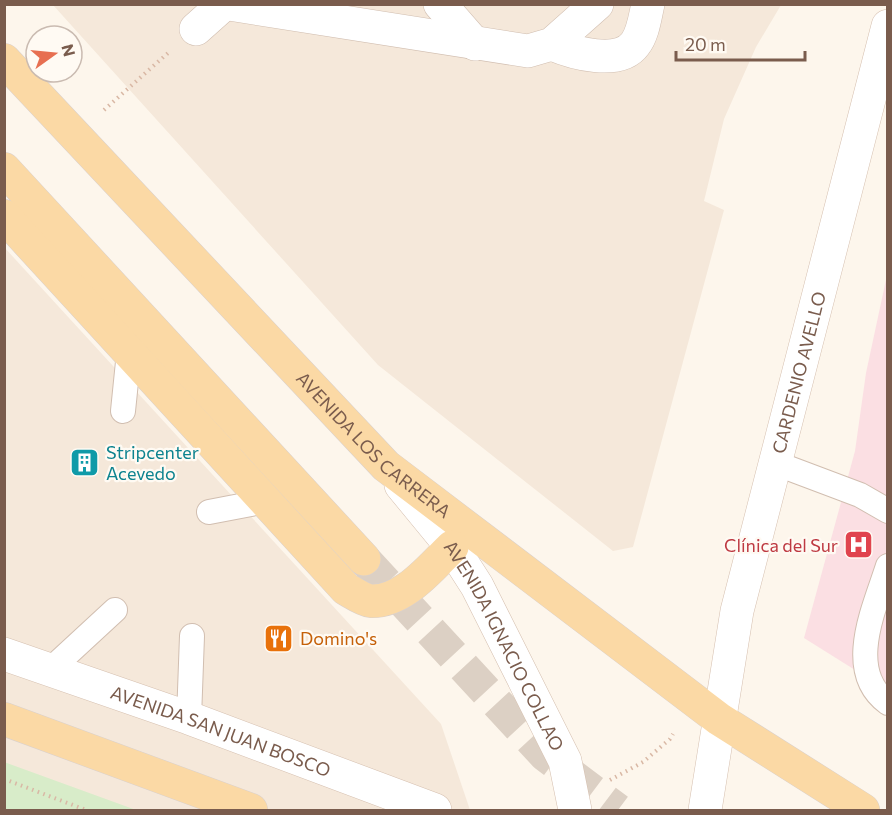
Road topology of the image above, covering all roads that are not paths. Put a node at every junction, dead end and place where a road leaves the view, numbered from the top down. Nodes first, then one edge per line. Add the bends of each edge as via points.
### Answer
1 (224, 4) edge
2 (229, 4) edge
3 (440, 4) edge
4 (597, 4) edge
5 (648, 4) edge
6 (196, 29) road end
7 (886, 42) edge
8 (475, 44) junction
9 (552, 44) junction
10 (4, 60) edge
11 (4, 169) edge
12 (4, 216) edge
13 (129, 352) junction
14 (123, 411) dead end
15 (775, 463) junction
16 (386, 466) junction
17 (266, 501) junction
18 (888, 511) edge
19 (209, 512) dead end
20 (452, 547) junction
21 (364, 559) tunnel mouth
22 (888, 566) edge
23 (115, 610) dead end
24 (192, 636) dead end
25 (4, 654) edge
26 (50, 670) junction
27 (888, 703) edge
28 (189, 718) junction
29 (4, 719) edge
30 (719, 719) junction
31 (251, 810) edge
32 (435, 810) edge
33 (575, 810) edge
34 (705, 810) edge
35 (826, 810) edge
36 (853, 810) edge
37 (863, 810) edge

1 - 6 main road
2 - 8 main road
3 - 8 main road
4 - 9 main road
5 - 9 main road via 638,40 622,54 579,53
7 - 15 main road, CARDENIO AVELLO
8 - 9 main road via 528,51
10 - 16 main road, AVENIDA LOS CARRERA
11 - 21 main road
12 - 13 main road
13 - 14 lane
13 - 17 main road
15 - 18 lane via 860,495
15 - 30 main road, CARDENIO AVELLO via 737,611
16 - 20 main road, AVENIDA IGNACIO COLLAO
16 - 30 main road, AVENIDA LOS CARRERA
17 - 19 lane
17 - 20 main road via 346,590 370,601 388,598 409,587
20 - 33 main road, AVENIDA IGNACIO COLLAO via 488,608 565,761
22 - 27 lane via 865,650 868,682
23 - 26 lane
24 - 28 lane
25 - 26 main road, AVENIDA SAN JUAN BOSCO
26 - 28 main road, AVENIDA SAN JUAN BOSCO
28 - 32 main road, AVENIDA SAN JUAN BOSCO
29 - 31 main road
30 - 34 main road
30 - 37 main road
35 - 36 main road

